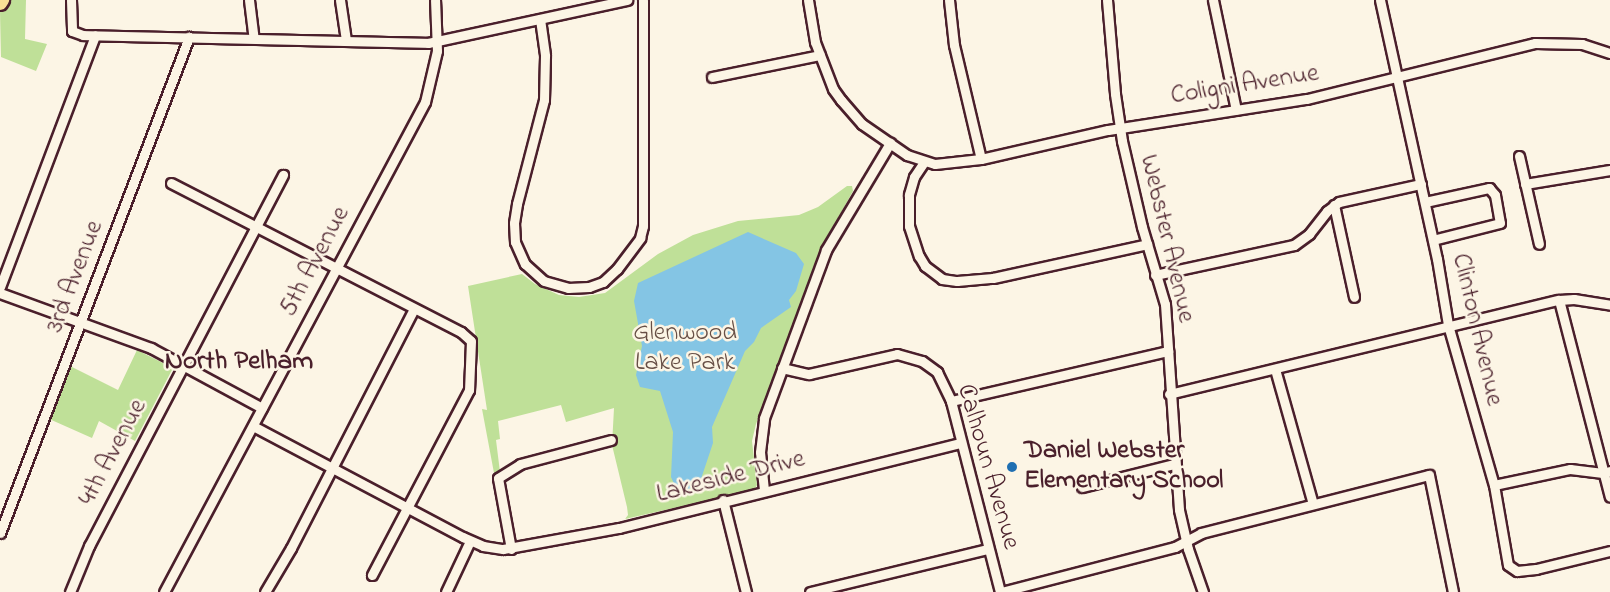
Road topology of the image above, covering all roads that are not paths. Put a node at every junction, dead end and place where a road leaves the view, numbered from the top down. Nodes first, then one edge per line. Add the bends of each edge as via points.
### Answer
1 (71, 0) edge
2 (249, 0) edge
3 (340, 0) edge
4 (435, 0) edge
5 (627, 0) edge
6 (643, 0) edge
7 (808, 0) edge
8 (949, 0) edge
9 (1107, 0) edge
10 (1213, 0) edge
11 (1380, 0) edge
12 (540, 19) junction
13 (95, 35) junction
14 (189, 37) junction
15 (254, 38) junction
16 (346, 40) junction
17 (438, 41) junction
18 (1610, 53) edge
19 (820, 55) junction
20 (712, 77) dead end
21 (1397, 78) junction
22 (1236, 110) junction
23 (1120, 128) junction
24 (890, 143) junction
25 (1519, 156) dead end
26 (981, 159) junction
27 (924, 162) junction
28 (1610, 170) edge
29 (283, 175) dead end
30 (171, 183) dead end
31 (1420, 184) junction
32 (1526, 184) junction
33 (1425, 202) junction
34 (1334, 205) junction
35 (254, 227) junction
36 (1433, 240) junction
37 (1147, 244) junction
38 (1539, 244) dead end
39 (336, 268) junction
40 (1155, 275) junction
41 (0, 288) edge
42 (0, 293) edge
43 (1354, 297) dead end
44 (1560, 300) junction
45 (1610, 305) edge
46 (414, 309) junction
47 (80, 322) junction
48 (1448, 325) junction
49 (1168, 351) junction
50 (184, 366) junction
51 (782, 368) junction
52 (1275, 369) junction
53 (1169, 394) junction
54 (951, 401) junction
55 (262, 408) junction
56 (253, 426) junction
57 (611, 440) dead end
58 (960, 443) junction
59 (1174, 464) junction
60 (332, 469) junction
61 (1606, 472) edge
62 (1494, 485) junction
63 (1082, 487) dead end
64 (764, 490) junction
65 (1610, 496) edge
66 (723, 500) junction
67 (1313, 504) junction
68 (409, 509) junction
69 (0, 533) edge
70 (1185, 540) junction
71 (470, 541) junction
72 (511, 549) junction
73 (988, 549) junction
74 (1610, 551) edge
75 (372, 575) dead end
76 (70, 592) edge
77 (164, 592) edge
78 (266, 592) edge
79 (446, 592) edge
80 (746, 592) edge
81 (810, 592) edge
82 (1000, 592) edge
83 (1203, 592) edge
84 (1453, 592) edge

1 - 13 street via 71,28 76,34
2 - 15 street
3 - 16 street
4 - 17 street, 5th Avenue
5 - 12 street
6 - 12 street via 641,234 617,269 603,282 589,287 568,288 544,280 520,256 515,242 514,223 546,80
7 - 19 street, Coligni Avenue
8 - 26 street via 954,45
9 - 23 street, Webster Avenue
10 - 22 street
11 - 21 street, Clinton Avenue
12 - 17 street
13 - 14 street
13 - 41 street
14 - 15 street
14 - 47 street, 3rd Avenue
15 - 16 street
16 - 17 street
17 - 39 street, 5th Avenue via 425,102
18 - 21 street, Coligni Avenue via 1582,44 1535,43
19 - 20 street
19 - 24 street, Coligni Avenue via 841,100 862,124
21 - 22 street, Coligni Avenue via 1307,99
21 - 31 street, Clinton Avenue
22 - 23 street, Coligni Avenue
23 - 26 street, Coligni Avenue
23 - 37 street, Webster Avenue
24 - 27 street, Coligni Avenue
24 - 51 street via 826,250
25 - 32 street
26 - 27 street, Coligni Avenue via 951,164
27 - 37 street via 909,195 909,226 919,256 942,279 993,278
28 - 32 street
29 - 35 street, 4th Avenue
30 - 35 street
31 - 33 street, Clinton Avenue
31 - 34 street
32 - 38 street
33 - 36 street, Clinton Avenue
33 - 36 street via 1489,188 1495,195 1500,223
34 - 40 street via 1294,245
34 - 43 street
35 - 39 street
35 - 50 street, 4th Avenue
36 - 48 street, Clinton Avenue
37 - 40 street, Webster Avenue
39 - 46 street
39 - 55 street, 5th Avenue
40 - 49 street, Webster Avenue via 1165,304
42 - 47 street
44 - 45 street
44 - 48 street
44 - 61 street
46 - 60 street
46 - 68 street via 467,336 471,356 469,390
47 - 50 street via 151,348
47 - 69 street, 3rd Avenue
48 - 52 street
48 - 62 street, Clinton Avenue
49 - 53 street, Webster Avenue
49 - 54 street
50 - 55 street
50 - 76 street, 4th Avenue via 89,546
51 - 54 street, Calhoun Avenue via 809,374 897,354 913,357 937,372
51 - 64 street via 761,431
52 - 53 street
52 - 67 street
53 - 59 street, Webster Avenue
54 - 58 street, Calhoun Avenue
55 - 56 street, 5th Avenue
56 - 60 street, Lakeside Drive
56 - 77 street, 5th Avenue
57 - 72 street via 520,464 498,478
58 - 64 street, Lakeside Drive
58 - 73 street, Calhoun Avenue
59 - 63 street
59 - 70 street, Webster Avenue
60 - 68 street, Lakeside Drive
60 - 78 street
61 - 62 street via 1570,469
61 - 65 street
62 - 74 street, Clinton Avenue via 1505,556 1511,569 1536,569
64 - 66 street, Lakeside Drive
66 - 72 street, Lakeside Drive via 619,528
66 - 80 street
67 - 70 street
67 - 84 street via 1429,475
68 - 71 street, Lakeside Drive
68 - 75 street
70 - 82 street via 1175,547
70 - 83 street, Webster Avenue
71 - 72 street, Lakeside Drive
71 - 79 street
73 - 81 street
73 - 82 street, Calhoun Avenue

